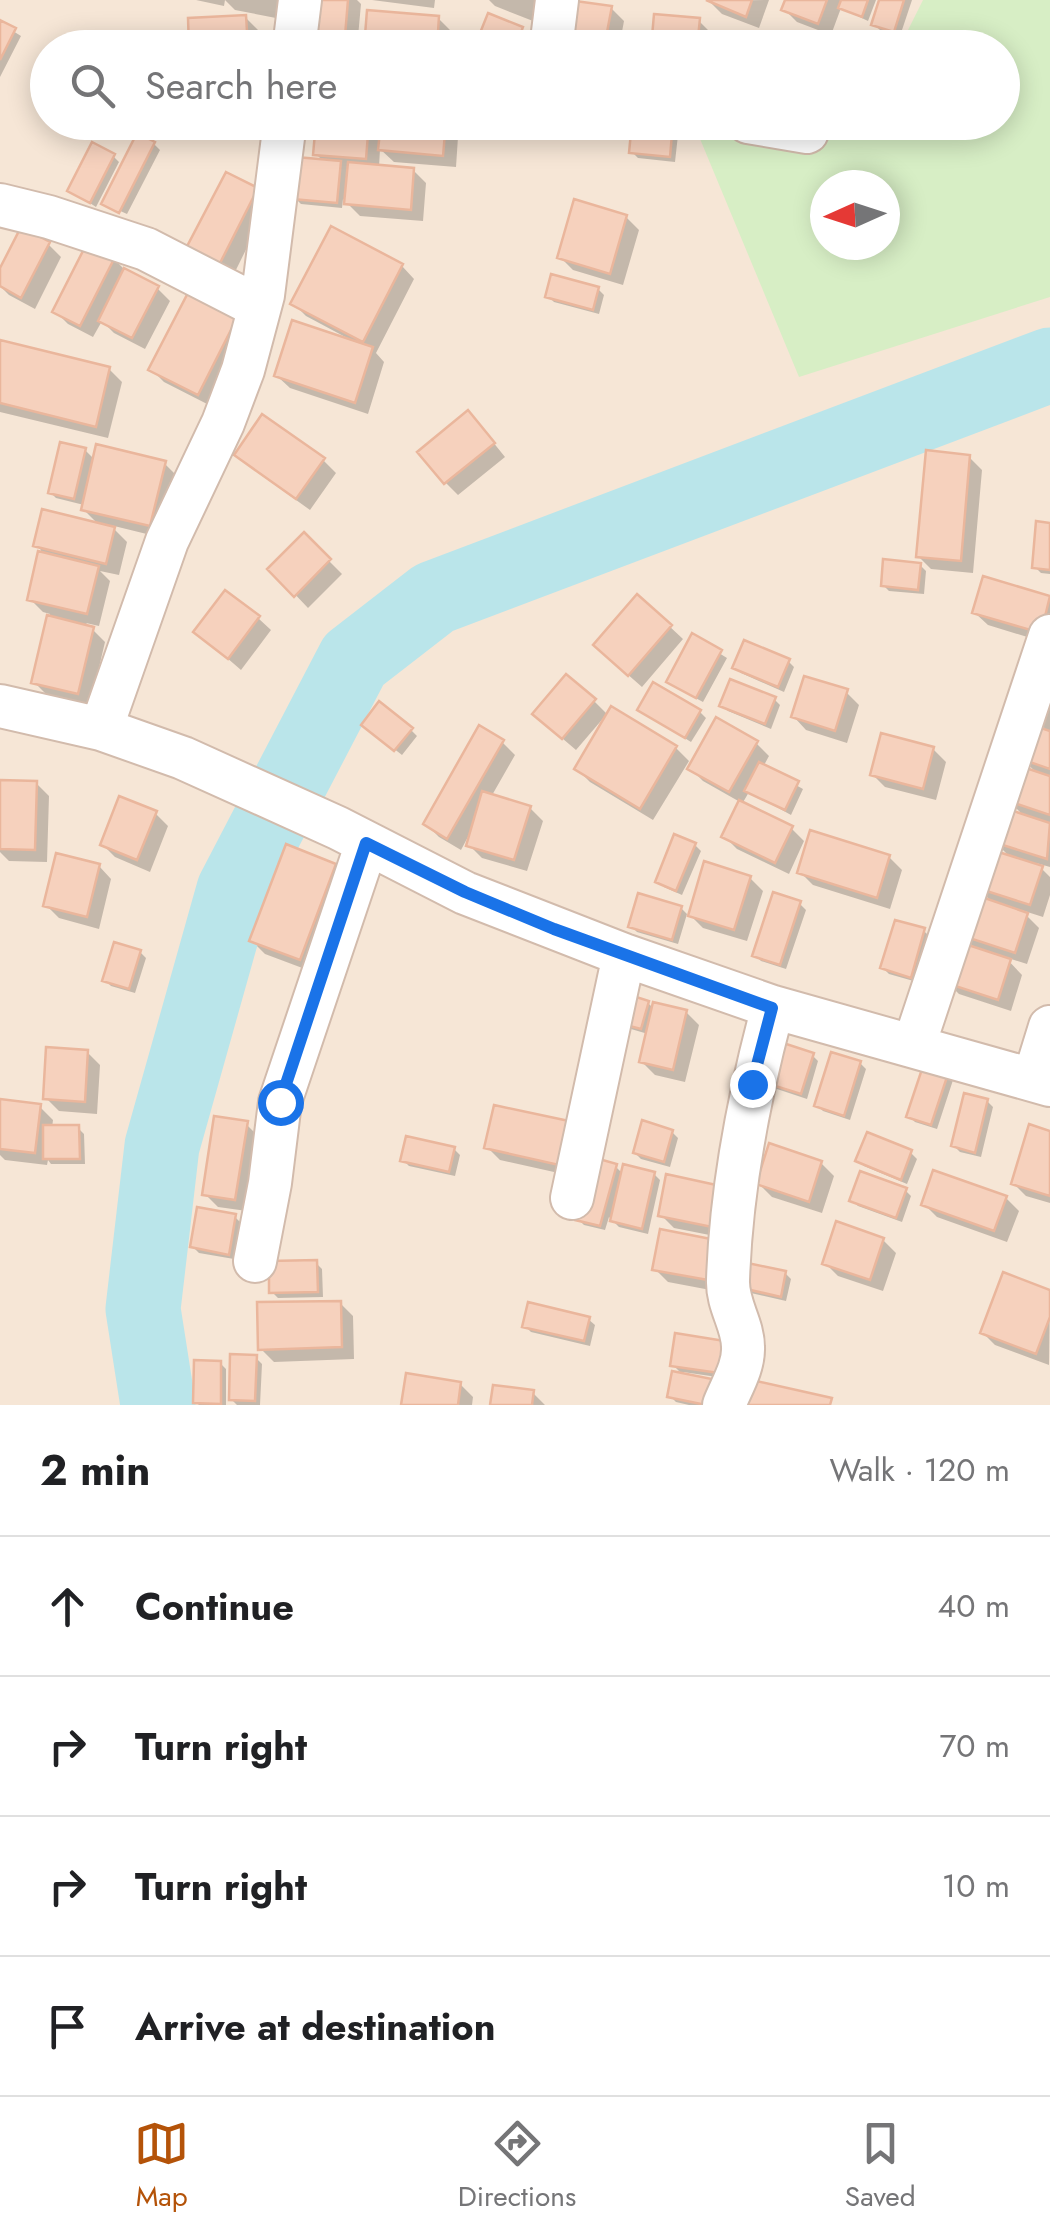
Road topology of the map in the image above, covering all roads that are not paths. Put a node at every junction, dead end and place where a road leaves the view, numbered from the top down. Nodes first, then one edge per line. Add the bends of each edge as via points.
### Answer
1 (300, 0) edge
2 (557, 0) edge
3 (296, 30) edge
4 (553, 30) edge
5 (283, 140) edge
6 (0, 204) edge
7 (259, 307) junction
8 (1050, 636) edge
9 (0, 706) edge
10 (101, 728) junction
11 (352, 836) junction
12 (624, 954) junction
13 (772, 1008) junction
14 (1050, 1027) edge
15 (914, 1045) junction
16 (1042, 1082) edge
17 (572, 1198) dead end
18 (255, 1261) dead end
19 (724, 1405) edge

1 - 3 street
2 - 4 street
5 - 7 street
6 - 7 street via 146,249
7 - 10 street via 224,423 167,541
8 - 15 street
9 - 10 street
10 - 11 street
11 - 12 street via 465,892
11 - 18 street via 280,1102
12 - 13 street
12 - 17 street
13 - 15 street
13 - 19 street via 744,1125 728,1280 744,1346
14 - 16 street
15 - 16 street

